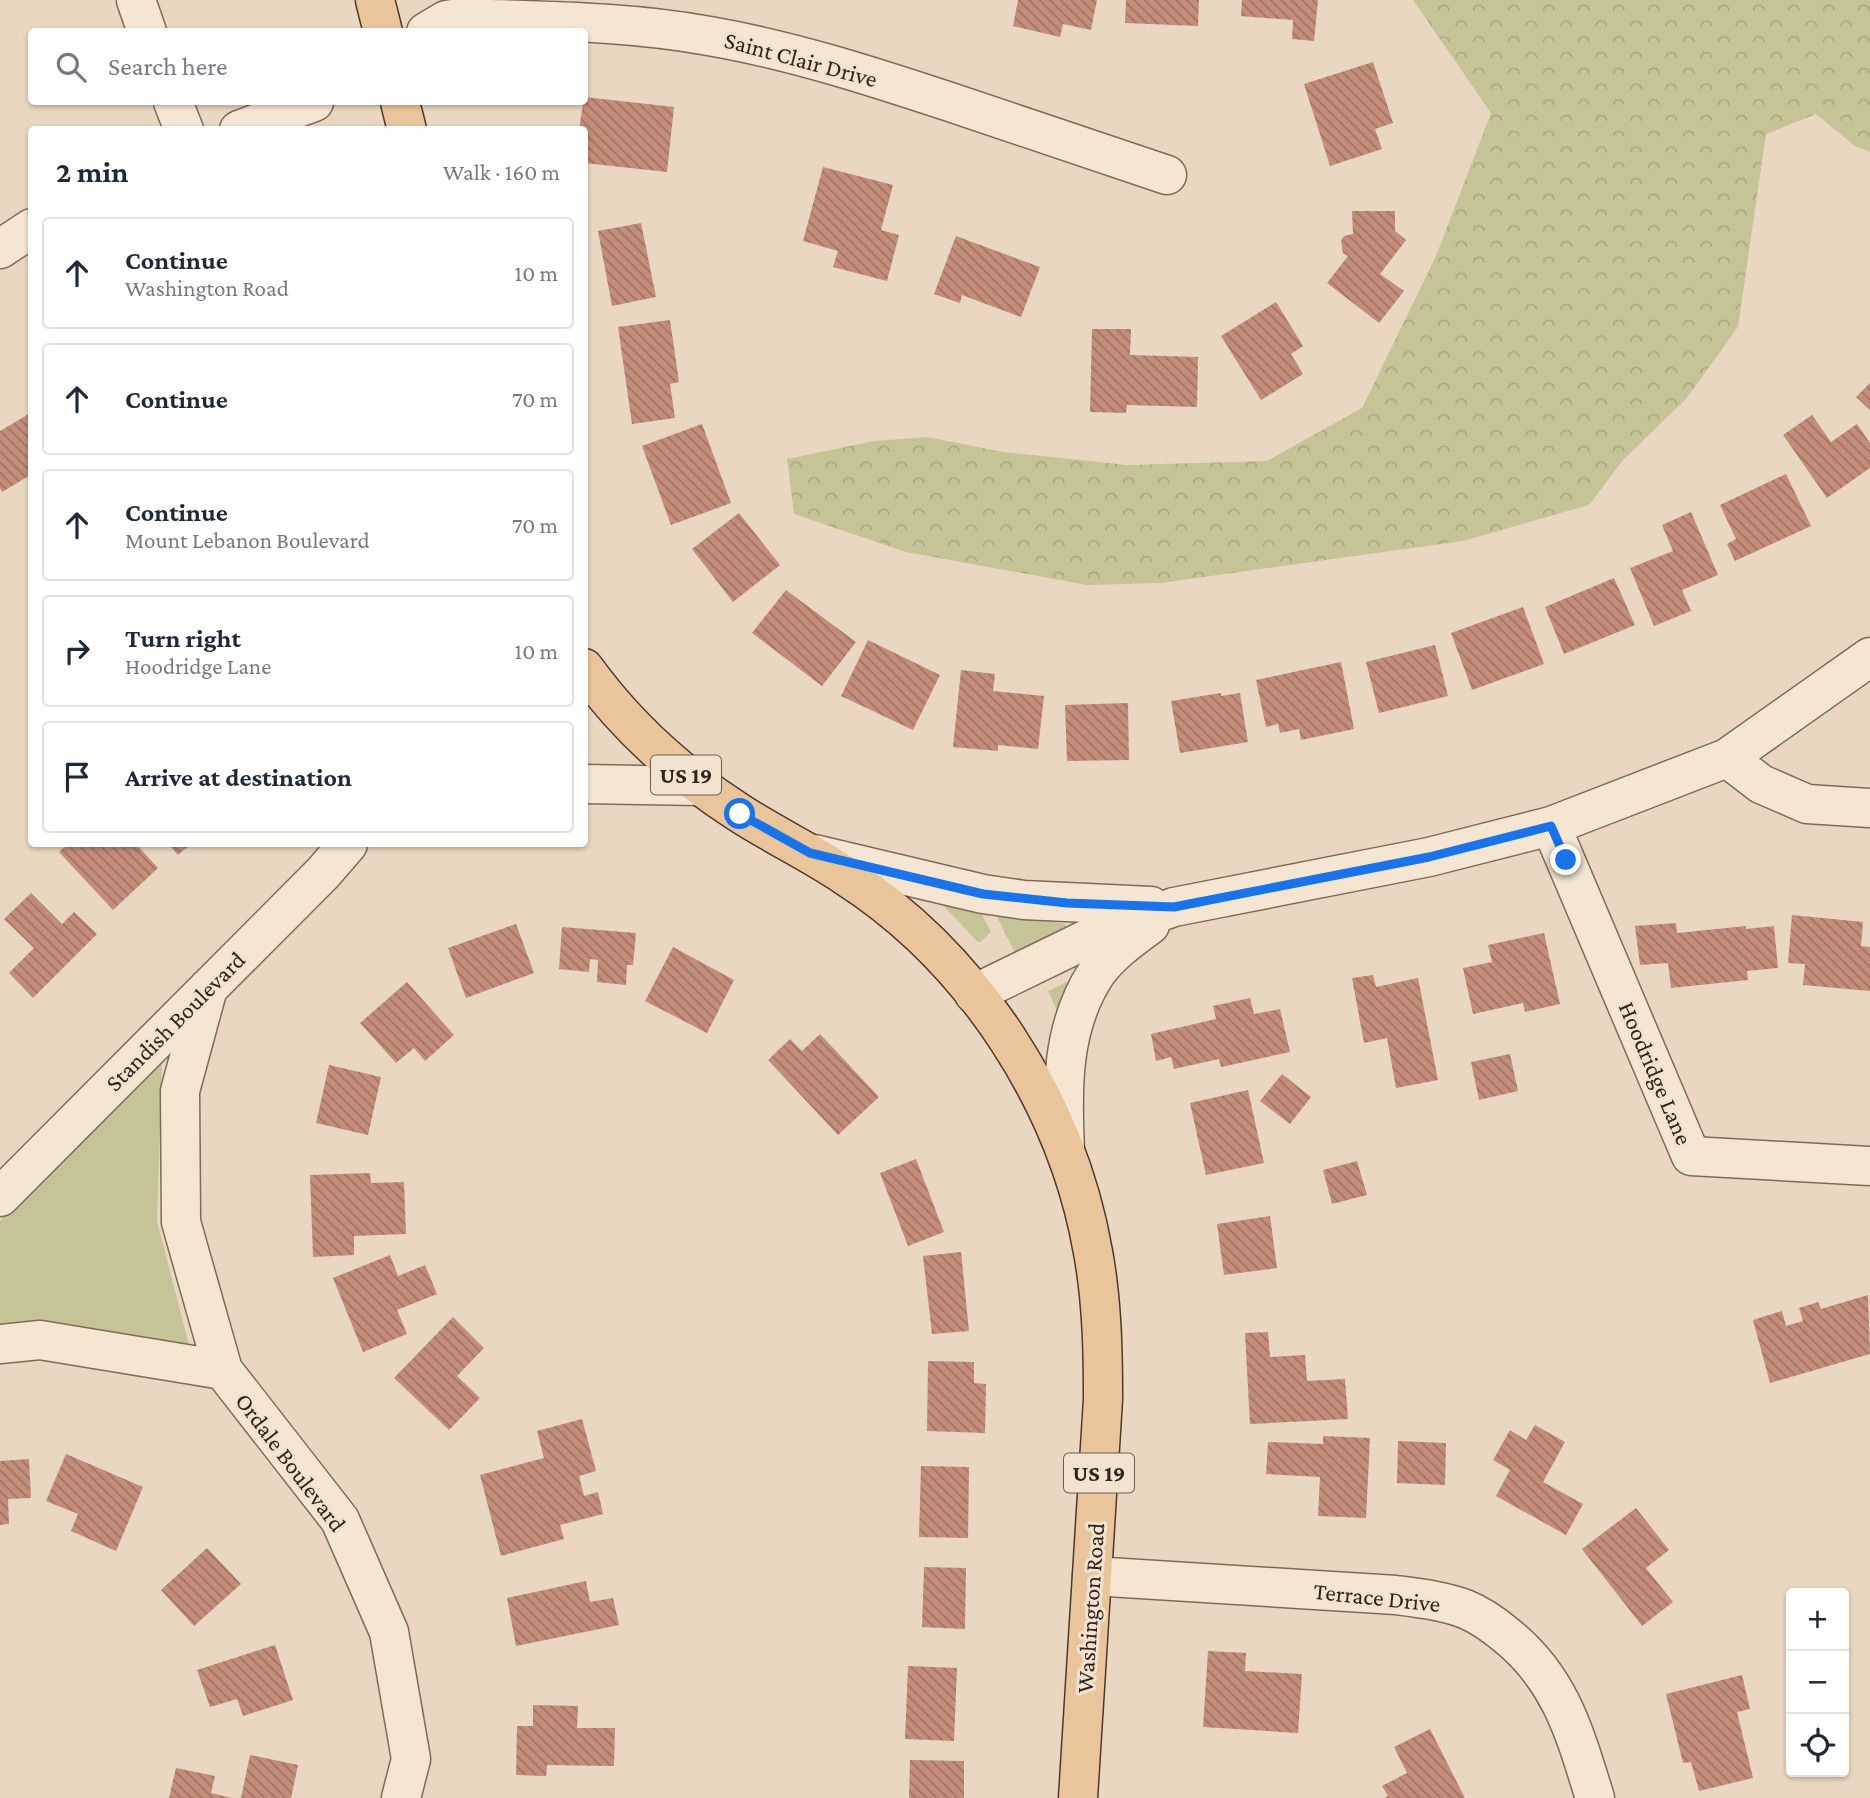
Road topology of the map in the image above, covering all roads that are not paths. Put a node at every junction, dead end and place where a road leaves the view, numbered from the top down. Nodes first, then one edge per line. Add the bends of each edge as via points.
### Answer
1 (136, 0) edge
2 (375, 0) edge
3 (146, 28) edge
4 (382, 28) edge
5 (433, 28) edge
6 (174, 105) edge
7 (306, 105) edge
8 (401, 105) edge
9 (182, 126) edge
10 (250, 126) edge
11 (406, 126) edge
12 (1167, 175) dead end
13 (28, 231) edge
14 (0, 249) edge
15 (1870, 657) edge
16 (588, 673) edge
17 (1727, 758) junction
18 (588, 784) edge
19 (699, 786) junction
20 (1870, 808) edge
21 (1551, 826) junction
22 (345, 847) edge
23 (362, 847) edge
24 (810, 853) junction
25 (323, 873) junction
26 (1174, 907) junction
27 (208, 988) junction
28 (974, 994) junction
29 (1065, 1152) junction
30 (1870, 1166) edge
31 (0, 1197) edge
32 (0, 1345) edge
33 (223, 1370) junction
34 (1092, 1576) junction
35 (401, 1798) edge
36 (1078, 1798) edge
37 (1595, 1798) edge

1 - 3 street
2 - 4 main road
5 - 12 street, Saint Clair Drive via 460,18 648,27 710,36 872,76
6 - 9 street
7 - 10 street
8 - 11 main road
13 - 14 street
15 - 17 street
16 - 19 main road, Washington Road / US 19 via 628,721
17 - 20 street via 1761,784 1807,804
17 - 21 street
18 - 19 street
19 - 24 main road, Washington Road / US 19
21 - 26 street via 1429,857
21 - 30 street, Hoodridge Lane via 1691,1156
22 - 25 street, Standish Boulevard
23 - 25 street
24 - 26 street via 983,894
24 - 28 main road, Washington Road / US 19 via 922,936
25 - 27 street, Standish Boulevard
26 - 28 street via 1091,937
26 - 29 street via 1121,947 1098,971 1083,999 1065,1058
27 - 31 street, Standish Boulevard
27 - 33 street, Ordale Boulevard via 180,1091 181,1222
28 - 29 main road, Washington Road / US 19 via 1023,1065
29 - 34 main road, Washington Road / US 19 via 1093,1250 1103,1347
32 - 33 street, Ordale Boulevard via 40,1340
33 - 35 street, Ordale Boulevard via 340,1520 389,1632 411,1759
34 - 36 main road, Washington Road / US 19
34 - 37 street, Terrace Drive via 1396,1595 1466,1609 1523,1648 1546,1675 1565,1707

